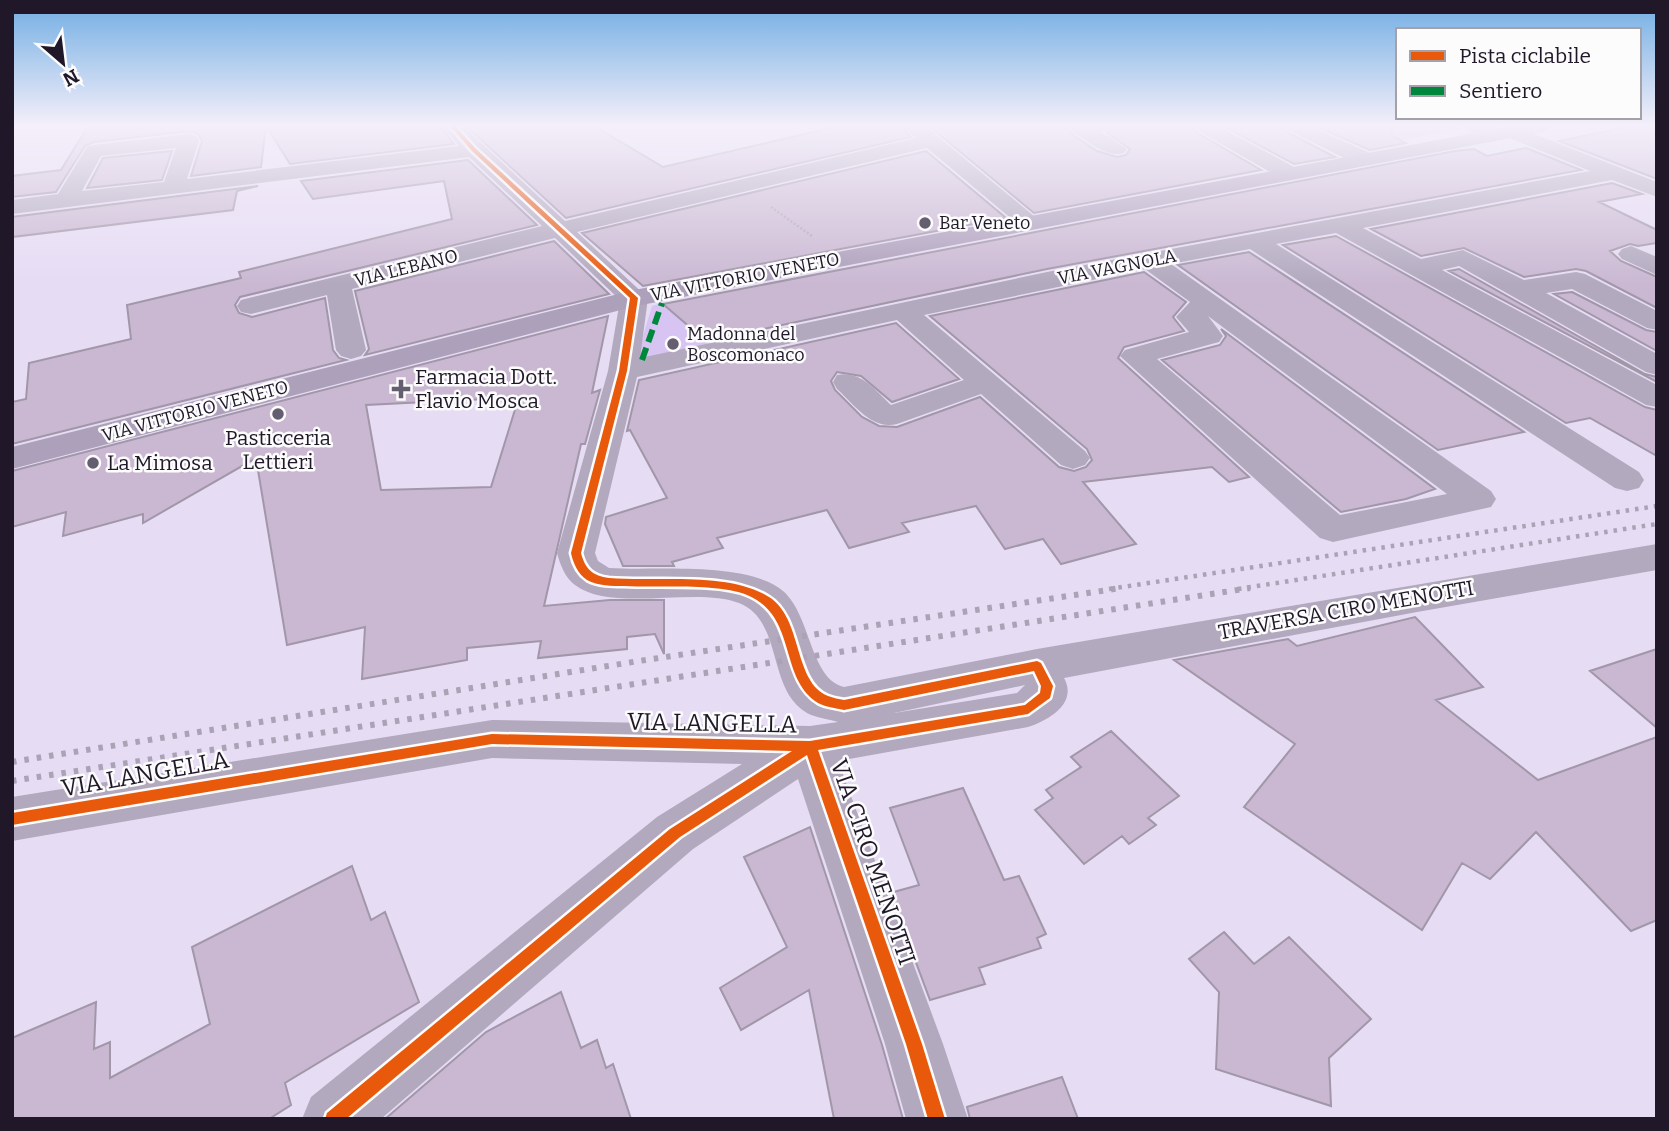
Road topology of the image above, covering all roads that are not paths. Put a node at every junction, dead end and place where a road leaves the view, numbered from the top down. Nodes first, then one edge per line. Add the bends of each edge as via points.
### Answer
1 (78, 179) edge
2 (176, 179) edge
3 (240, 179) edge
4 (506, 179) edge
5 (771, 179) edge
6 (976, 179) edge
7 (1257, 179) edge
8 (1589, 179) edge
9 (1628, 179) edge
10 (173, 187) junction
11 (1657, 190) edge
12 (66, 200) junction
13 (12, 207) edge
14 (1028, 222) junction
15 (1338, 224) junction
16 (561, 229) junction
17 (1253, 240) junction
18 (1631, 254) dead end
19 (1149, 260) junction
20 (1657, 267) edge
21 (1416, 268) junction
22 (338, 285) junction
23 (1520, 289) junction
24 (648, 300) junction
25 (1206, 302) junction
26 (251, 306) dead end
27 (903, 311) junction
28 (1657, 322) edge
29 (351, 350) dead end
30 (633, 365) junction
31 (1657, 366) edge
32 (848, 382) dead end
33 (985, 383) junction
34 (1657, 398) edge
35 (12, 458) edge
36 (1073, 458) dead end
37 (1627, 480) dead end
38 (1657, 557) edge
39 (1037, 666) junction
40 (810, 746) junction
41 (12, 818) edge
42 (333, 1119) edge
43 (937, 1119) edge

1 - 12 street
2 - 10 street
3 - 10 street
4 - 16 street
5 - 16 street, VIA LEBANO
6 - 14 street
7 - 14 main road, VIA VITTORIO VENETO
8 - 15 street, VIA VAGNOLA
9 - 11 street
10 - 12 street
12 - 13 street
14 - 24 main road, VIA VITTORIO VENETO
15 - 17 street, VIA VAGNOLA
15 - 21 street
16 - 22 street, VIA LEBANO
16 - 24 street
17 - 19 street, VIA VAGNOLA
17 - 37 street
18 - 20 street
19 - 25 street
19 - 27 street, VIA VAGNOLA
21 - 23 street via 1462,258
21 - 34 street
22 - 26 street, VIA LEBANO
22 - 29 street
23 - 28 street via 1577,280
23 - 31 street
24 - 30 street
24 - 35 main road, VIA VITTORIO VENETO
25 - 25 street via 1424,460 1478,499 1333,529 1135,356 1209,335 1190,317
27 - 30 street, VIA VAGNOLA
27 - 33 street
30 - 39 street via 576,553 582,569 599,580 734,588 762,596 782,614 806,685 813,695 832,704
32 - 33 street via 886,417
33 - 36 street
38 - 39 street, TRAVERSA CIRO MENOTTI
39 - 40 street, VIA CIRO MENOTTI via 1047,686 1046,695 1028,709
40 - 41 street, VIA LANGELLA via 492,739
40 - 42 street, VIA LANGELLA via 676,833
40 - 43 street, VIA CIRO MENOTTI

